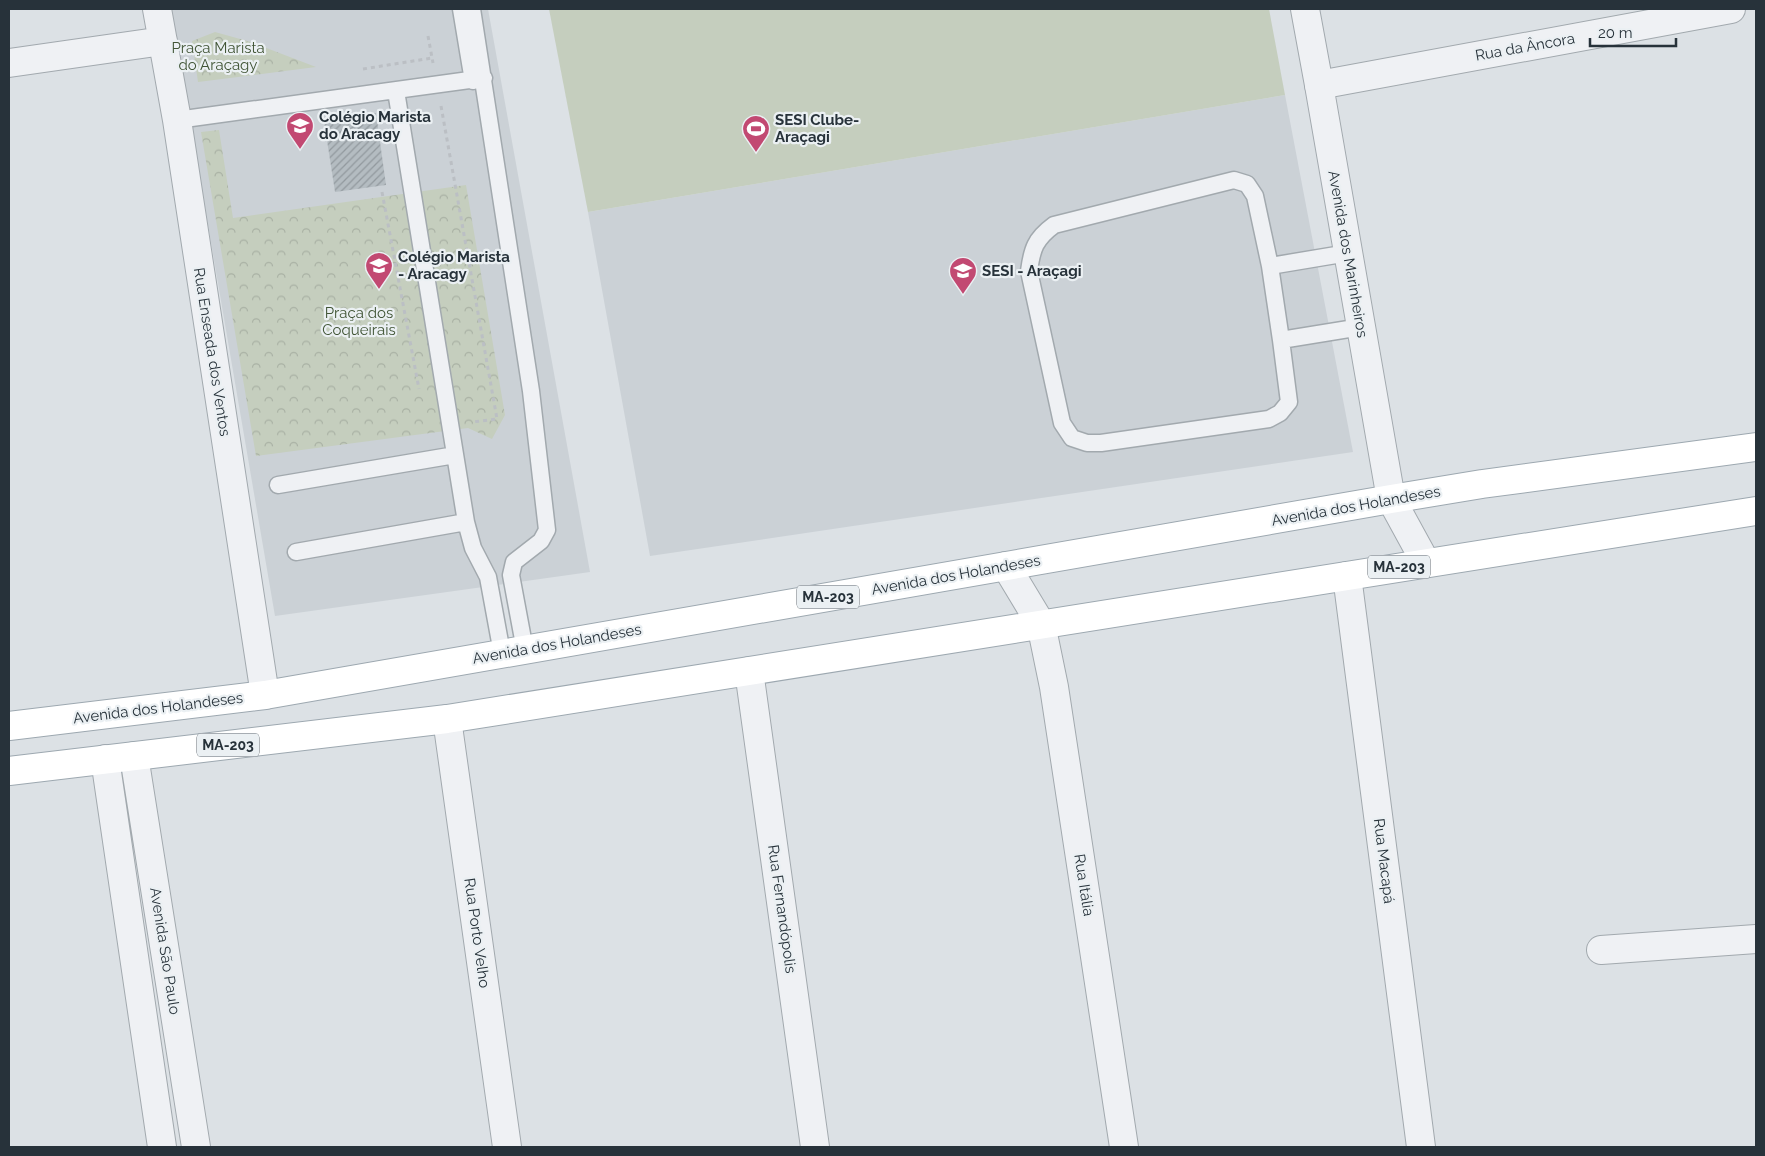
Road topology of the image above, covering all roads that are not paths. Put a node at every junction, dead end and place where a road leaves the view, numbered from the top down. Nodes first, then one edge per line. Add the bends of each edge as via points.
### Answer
1 (157, 9) edge
2 (461, 9) edge
3 (472, 9) edge
4 (1305, 9) edge
5 (1731, 9) edge
6 (163, 41) junction
7 (9, 63) edge
8 (479, 79) junction
9 (1319, 85) junction
10 (396, 92) junction
11 (176, 120) junction
12 (1348, 253) junction
13 (1270, 266) junction
14 (1361, 327) junction
15 (1281, 340) junction
16 (1756, 447) edge
17 (456, 455) junction
18 (278, 485) dead end
19 (1391, 499) junction
20 (1756, 511) edge
21 (466, 522) junction
22 (296, 552) dead end
23 (1426, 563) junction
24 (1006, 566) junction
25 (1347, 576) junction
26 (1041, 624) junction
27 (513, 651) junction
28 (749, 670) junction
29 (265, 694) junction
30 (446, 719) junction
31 (9, 726) edge
32 (134, 756) junction
33 (105, 759) junction
34 (9, 771) edge
35 (1756, 939) edge
36 (1601, 950) dead end
37 (162, 1147) edge
38 (196, 1147) edge
39 (507, 1147) edge
40 (815, 1147) edge
41 (1124, 1147) edge
42 (1421, 1147) edge

1 - 6 street, Rua Enseada dos Ventos
2 - 8 lane
3 - 8 lane
4 - 9 street, Avenida dos Marinheiros
5 - 9 street, Rua da Âncora
6 - 7 street
6 - 11 street, Rua Enseada dos Ventos
8 - 10 lane
8 - 27 lane via 532,400 547,530 542,541 514,562 511,575
9 - 12 street, Avenida dos Marinheiros
10 - 11 lane
10 - 17 lane
11 - 29 street, Rua Enseada dos Ventos
12 - 13 lane
12 - 14 street, Avenida dos Marinheiros
13 - 15 lane
13 - 15 lane via 1255,196 1248,184 1234,180 1054,225 1042,234 1032,251 1029,271 1062,423 1072,438 1087,444 1269,419 1280,413 1289,402
14 - 15 lane
14 - 19 street, Avenida dos Marinheiros
16 - 19 main road, Avenida dos Holandeses / MA-203
17 - 18 lane
17 - 21 lane
19 - 23 street, Avenida dos Marinheiros
19 - 24 main road, Avenida dos Holandeses / MA-203
20 - 23 main road, MA-203
21 - 22 lane
21 - 27 lane
23 - 25 main road, MA-203
24 - 26 street, Rua Itália
24 - 27 main road, Avenida dos Holandeses / MA-203
25 - 26 main road, MA-203
25 - 42 street, Rua Macapá
26 - 28 main road, MA-203
26 - 41 street, Rua Itália via 1054,687
27 - 29 main road, Avenida dos Holandeses / MA-203
28 - 30 main road, MA-203
28 - 40 street, Rua Fernandópolis
29 - 31 main road, Avenida dos Holandeses / MA-203
30 - 32 main road, MA-203
30 - 39 street, Rua Porto Velho
32 - 33 main road, MA-203
32 - 38 street, Avenida São Paulo
33 - 34 main road, MA-203
33 - 37 street, Avenida São Paulo
35 - 36 street

